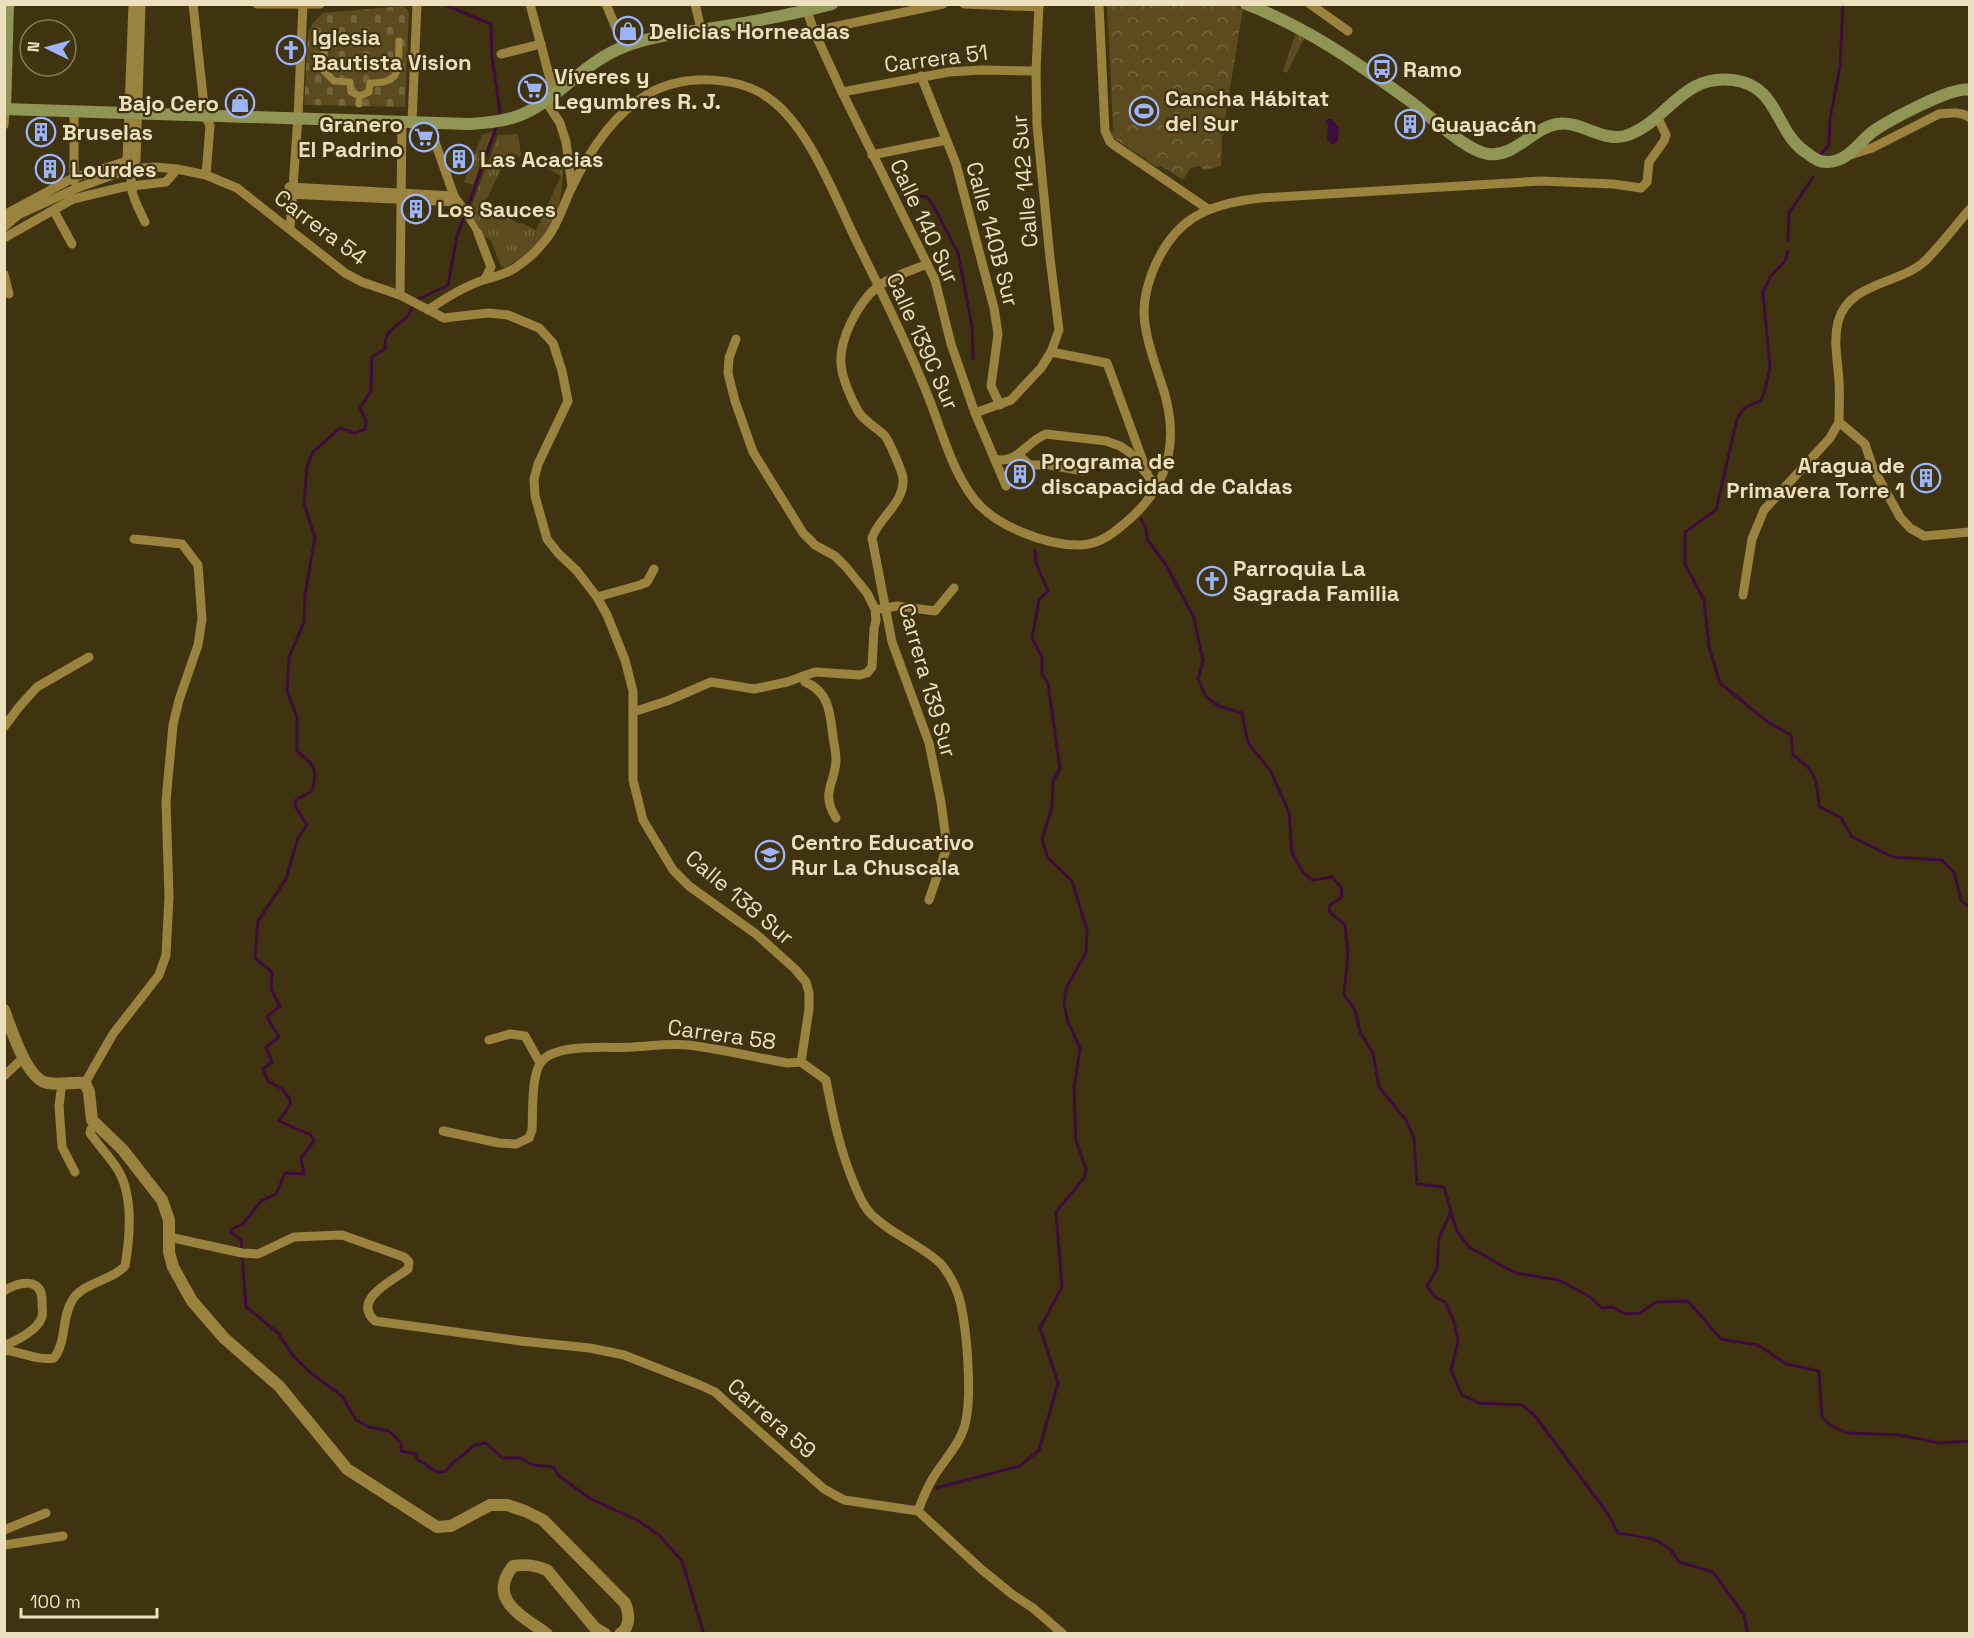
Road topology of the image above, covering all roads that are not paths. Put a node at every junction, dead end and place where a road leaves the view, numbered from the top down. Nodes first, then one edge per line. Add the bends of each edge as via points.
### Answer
1 (8, 4) edge
2 (133, 4) edge
3 (141, 4) edge
4 (193, 4) edge
5 (257, 4) edge
6 (320, 4) edge
7 (417, 4) edge
8 (530, 4) edge
9 (606, 4) edge
10 (695, 4) edge
11 (832, 4) edge
12 (943, 4) edge
13 (964, 4) edge
14 (1099, 4) edge
15 (1246, 4) edge
16 (1310, 4) edge
17 (303, 5) edge
18 (1039, 6) edge
19 (807, 11) junction
20 (701, 29) junction
21 (814, 31) junction
22 (1348, 31) dead end
23 (324, 39) dead end
24 (399, 41) dead end
25 (540, 44) junction
26 (624, 46) junction
27 (501, 54) dead end
28 (1036, 71) junction
29 (921, 76) junction
30 (1970, 90) edge
31 (842, 92) junction
32 (549, 97) junction
33 (5, 109) edge
34 (74, 111) junction
35 (133, 113) junction
36 (205, 115) junction
37 (1657, 116) junction
38 (298, 117) junction
39 (1970, 118) edge
40 (407, 122) junction
41 (428, 122) junction
42 (4, 125) edge
43 (946, 140) junction
44 (872, 155) junction
45 (1846, 157) junction
46 (130, 165) junction
47 (177, 169) junction
48 (206, 175) junction
49 (73, 178) junction
50 (131, 185) junction
51 (572, 188) junction
52 (290, 191) junction
53 (79, 193) junction
54 (401, 197) junction
55 (461, 206) junction
56 (1970, 208) edge
57 (1208, 209) junction
58 (54, 211) junction
59 (4, 215) edge
60 (145, 222) dead end
61 (4, 227) edge
62 (287, 227) junction
63 (478, 233) joint
64 (4, 238) edge
65 (72, 244) dead end
66 (927, 264) junction
67 (4, 274) edge
68 (485, 279) junction
69 (878, 286) junction
70 (9, 294) dead end
71 (400, 295) junction
72 (424, 308) junction
73 (736, 339) dead end
74 (1051, 352) junction
75 (568, 401) joint
76 (1000, 405) junction
77 (975, 413) junction
78 (1839, 423) junction
79 (1018, 455) junction
80 (994, 459) junction
81 (1083, 471) dead end
82 (1147, 472) junction
83 (1006, 486) dead end
84 (1157, 486) junction
85 (1970, 532) edge
86 (134, 539) dead end
87 (654, 569) dead end
88 (954, 588) dead end
89 (1743, 595) dead end
90 (597, 597) junction
91 (886, 608) junction
92 (875, 609) junction
93 (89, 657) dead end
94 (803, 676) junction
95 (633, 712) junction
96 (4, 727) edge
97 (836, 818) dead end
98 (929, 900) dead end
99 (4, 1010) edge
100 (489, 1040) dead end
101 (24, 1057) junction
102 (801, 1062) junction
103 (540, 1063) junction
104 (4, 1076) edge
105 (62, 1083) junction
106 (85, 1083) junction
107 (97, 1125) junction
108 (443, 1131) dead end
109 (75, 1172) dead end
110 (169, 1237) junction
111 (4, 1291) edge
112 (4, 1348) edge
113 (918, 1511) junction
114 (46, 1513) dead end
115 (4, 1530) edge
116 (63, 1536) dead end
117 (4, 1545) edge
118 (547, 1634) edge
119 (605, 1634) edge
120 (620, 1634) edge
121 (1063, 1634) edge

1 - 33 main road
2 - 35 street
3 - 35 street
4 - 36 street
5 - 17 street
6 - 17 street
7 - 40 street
8 - 25 street
9 - 26 street
10 - 20 street
11 - 19 main road
12 - 21 street
13 - 18 street
14 - 57 street via 1106,135 1114,145
15 - 37 main road via 1313,34 1478,152 1500,154 1546,126 1560,123 1614,137 1625,136
16 - 22 street
17 - 38 street
18 - 28 street, Calle 142 Sur
19 - 20 main road
19 - 21 street, Calle 140 Sur
20 - 26 main road
21 - 31 street, Calle 140 Sur
23 - 24 street via 324,71 334,81 350,82 351,92 359,100 369,92 370,83 385,83 396,74
25 - 27 street
25 - 32 street
26 - 32 main road via 597,60
28 - 29 street, Carrera 51 via 982,70
28 - 74 street, Calle 142 Sur via 1037,125 1059,330
29 - 31 street, Carrera 51
29 - 43 street, Calle 140B Sur
30 - 45 main road via 1950,92 1888,123
31 - 44 street, Calle 140 Sur
32 - 41 main road via 516,117 503,120
32 - 51 street via 566,142
33 - 34 main road
33 - 42 street
34 - 35 main road
34 - 49 street
35 - 36 main road
35 - 46 street via 136,160
36 - 38 main road
36 - 48 street via 210,126
37 - 45 main road via 1693,86 1734,80 1759,90 1771,102 1798,148 1816,160 1829,162
37 - 57 street via 1666,135 1649,162 1647,182 1641,188 1586,182 1506,183 1261,198
38 - 40 main road
38 - 52 street
39 - 45 street via 1951,112 1939,114
40 - 41 main road
40 - 54 street
41 - 55 street
43 - 44 street
43 - 76 street, Calle 140B Sur via 956,164 994,309 998,334 992,386
44 - 66 street, Calle 140 Sur
46 - 47 street, Carrera 54
46 - 49 street, Carrera 54
46 - 50 street
46 - 53 street, Carrera 54
47 - 48 street, Carrera 54
47 - 50 street, Carrera 54 via 166,182
48 - 62 street, Carrera 54 via 237,188
49 - 53 street
49 - 59 street, Carrera 54
50 - 53 street, Carrera 54
50 - 60 street via 130,192
51 - 68 street via 540,247 514,268
51 - 69 street, Calle 139C Sur via 619,116 647,94 680,83 712,80 755,90 776,103 798,127
52 - 54 street
52 - 62 street
53 - 58 street, Carrera 54
53 - 61 street, Carrera 54 via 18,215
54 - 55 street
54 - 71 street
55 - 63 street
56 - 78 street via 1912,271 1859,294 1842,311 1836,351
57 - 84 street via 1188,220 1169,240 1154,267 1145,302 1146,333 1170,419 1169,452
58 - 64 street, Carrera 54
58 - 65 street
62 - 71 street, Carrera 54 via 345,273
63 - 68 street via 491,267
66 - 69 street
66 - 77 street, Calle 140 Sur
67 - 70 street
68 - 72 street
69 - 84 street, Calle 139C Sur via 914,360 955,467 982,508 1028,535 1062,544 1090,544 1122,525
69 - 91 street, Carrera 139 Sur via 853,318 840,361 858,413 886,438 903,477 892,509 872,538
71 - 72 street, Carrera 54
72 - 75 street, Carrera 54 via 444,318 497,313 539,328 553,343
73 - 92 street via 728,373 753,452 803,533 846,567 867,592
74 - 76 street via 1011,400
74 - 82 street via 1107,363
75 - 90 street, Calle 138 Sur via 538,464 534,479 536,496 547,539
76 - 77 street
77 - 80 street, Calle 140 Sur
78 - 85 street via 1865,444 1873,468 1910,528 1924,536
78 - 89 street via 1764,510 1752,539
79 - 80 street via 1008,460
79 - 81 street via 1030,465
79 - 82 street via 1046,434 1085,438 1120,446
80 - 83 street, Calle 140 Sur
82 - 84 street
86 - 106 street via 182,544 198,565 202,619 173,726 166,801 166,955 159,975 113,1034
87 - 90 street via 647,582
88 - 91 street via 935,611
90 - 95 street, Calle 138 Sur via 625,660 633,691
91 - 92 street
91 - 98 street, Carrera 139 Sur via 892,642 928,743 941,802 947,847
92 - 94 street via 870,671 860,675 815,672
93 - 96 street via 37,687
94 - 95 street via 754,689 711,682
94 - 97 street via 822,694 830,709 836,759 828,797
95 - 102 street, Calle 138 Sur via 633,780 644,820 660,851 689,886 756,934 806,982 809,1009
99 - 101 street
100 - 103 street via 510,1034 525,1036
101 - 104 street
101 - 105 street via 36,1078 49,1084
102 - 103 street, Carrera 58 via 660,1044 579,1048 547,1056
102 - 113 street, Carrera 58 via 826,1080 845,1164 870,1213 942,1266 961,1303 967,1349 967,1416 959,1442 932,1479
103 - 108 street via 529,1138 516,1144 499,1143
105 - 106 street
105 - 109 street via 62,1147
106 - 107 street via 91,1118
107 - 110 street via 123,1150 162,1200 169,1220
107 - 112 street via 90,1133 119,1171 126,1188 130,1220 125,1266 74,1298 54,1358 42,1359
110 - 113 street, Carrera 59 via 258,1254 294,1237 342,1235 404,1257 409,1262 408,1269 380,1286 369,1303 370,1316 375,1321 624,1355 715,1392 807,1475 844,1500
110 - 120 street via 173,1266 192,1301 224,1338 279,1386 347,1469 438,1527 451,1526 499,1503 543,1520 621,1596 629,1616 625,1631
111 - 112 street via 26,1282 38,1286 42,1293 42,1317 26,1336
113 - 121 street via 954,1547
114 - 115 street
116 - 117 street
118 - 119 street via 516,1612 504,1598 506,1574 513,1566 525,1564 548,1570 595,1628

